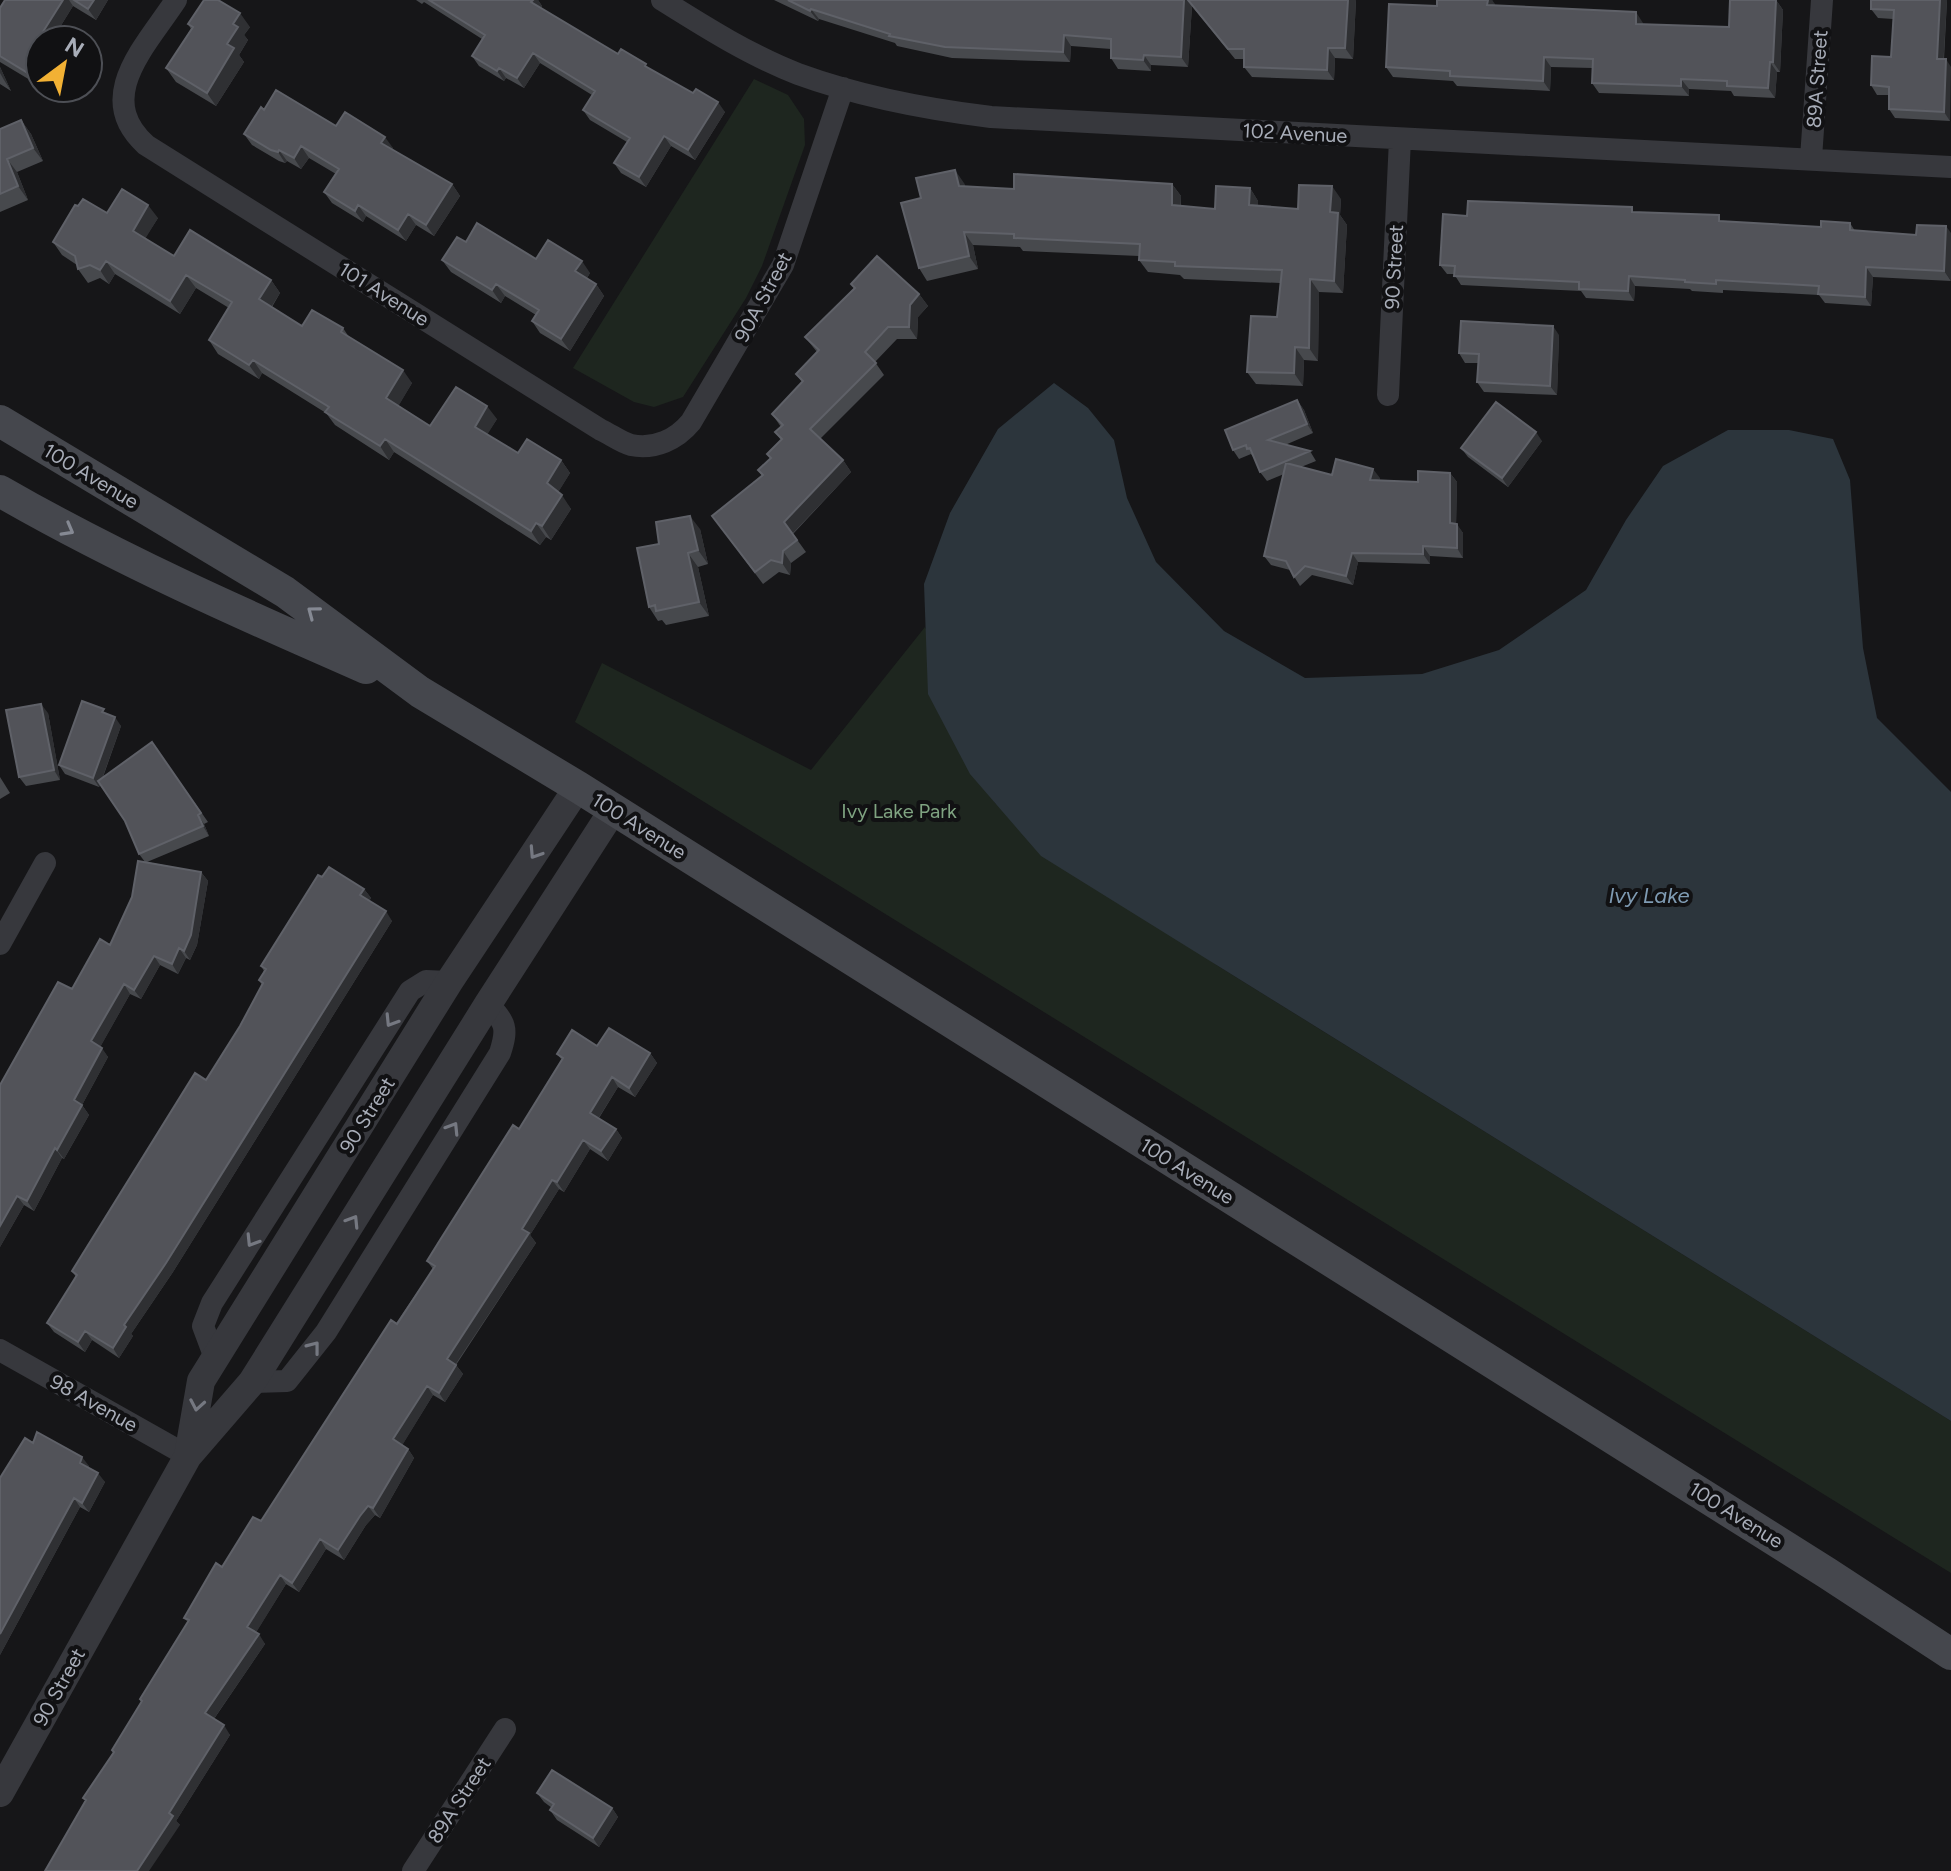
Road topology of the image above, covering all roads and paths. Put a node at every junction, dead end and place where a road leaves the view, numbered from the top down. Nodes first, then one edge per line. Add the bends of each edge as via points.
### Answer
1 (176, 0) edge
2 (662, 0) edge
3 (1822, 0) edge
4 (843, 88) junction
5 (1400, 139) junction
6 (1811, 158) junction
7 (1951, 167) edge
8 (1388, 395) dead end
9 (0, 421) edge
10 (667, 442) joint
11 (0, 491) edge
12 (420, 692) junction
13 (578, 787) junction
14 (613, 810) junction
15 (45, 863) dead end
16 (0, 944) edge
17 (0, 1350) edge
18 (188, 1456) junction
19 (1951, 1654) edge
20 (505, 1729) dead end
21 (0, 1793) edge
22 (413, 1871) edge

1 - 10 street, 101 Avenue via 123,88 130,131 601,430 631,445
2 - 4 street, 102 Avenue via 796,73
3 - 6 street, 89A Street
4 - 5 street, 102 Avenue via 890,102 991,117
4 - 10 street, 90A Street via 775,283 691,422
5 - 6 street, 102 Avenue
5 - 8 street, 90 Street
6 - 7 street, 102 Avenue
12 -> 9 main road, 100 Avenue via 285,592
11 -> 12 main road, 100 Avenue via 101,547
12 - 13 main road, 100 Avenue
13 - 14 main road, 100 Avenue
13 -> 18 street, 90 Street via 449,982 201,1381
18 -> 14 street, 90 Street via 252,1382
14 - 19 main road, 100 Avenue
15 - 16 street
17 - 18 street, 98 Avenue
18 - 21 street, 90 Street
20 - 22 street, 89A Street

